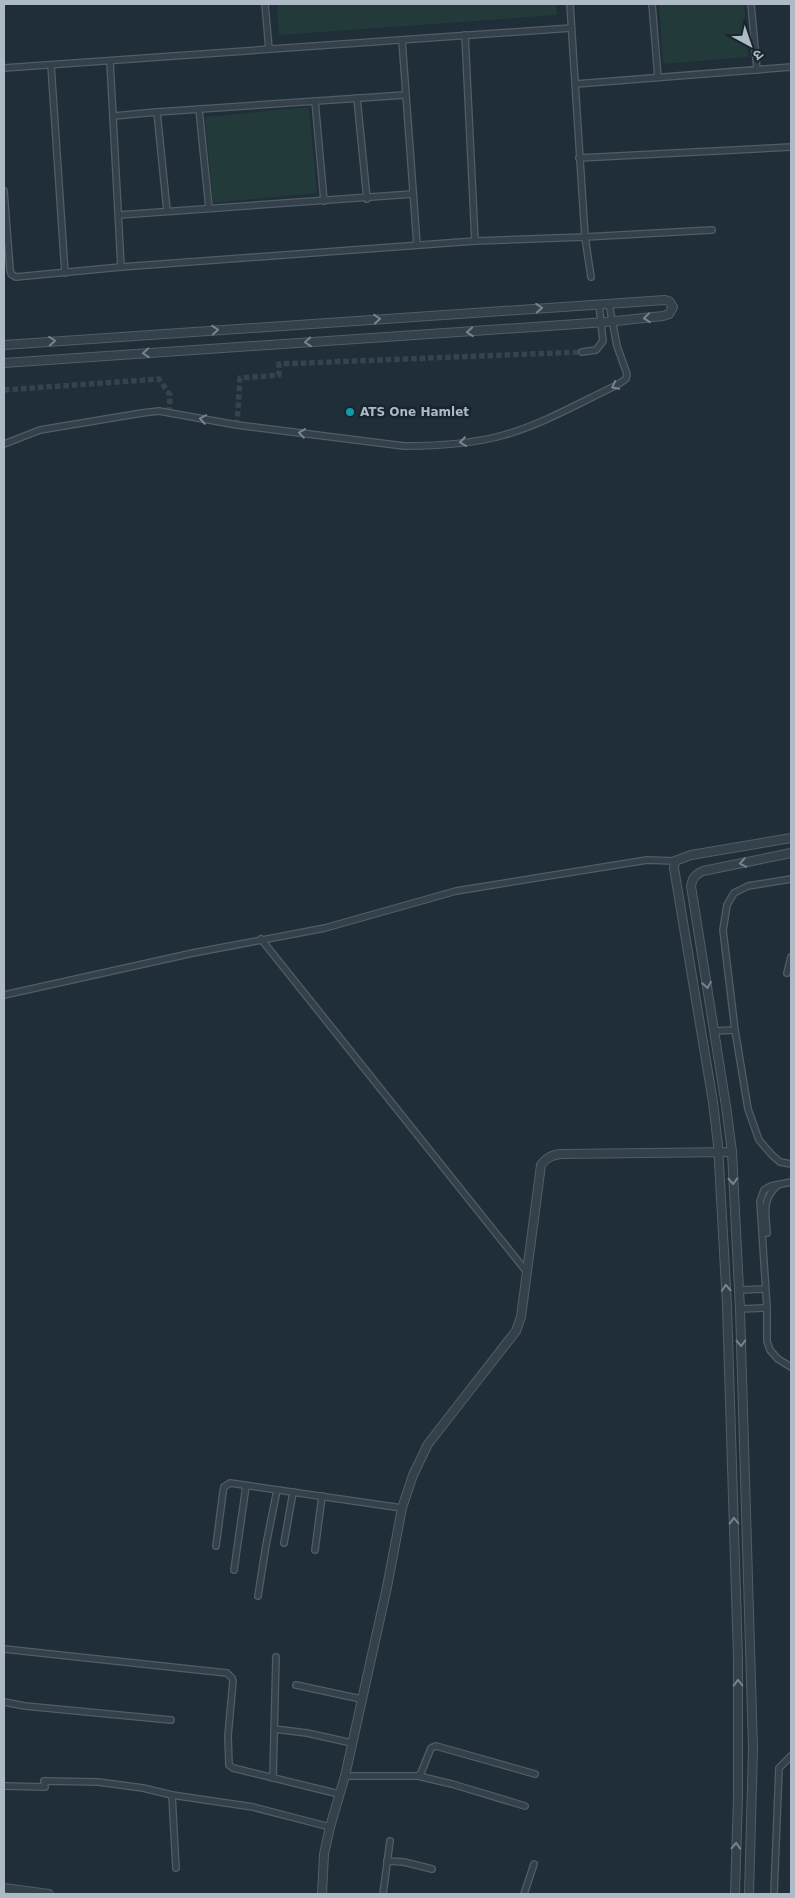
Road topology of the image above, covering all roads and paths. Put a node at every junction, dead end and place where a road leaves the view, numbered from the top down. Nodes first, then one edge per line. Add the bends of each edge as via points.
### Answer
1 (265, 4) edge
2 (570, 4) edge
3 (652, 4) edge
4 (751, 4) edge
5 (570, 28) junction
6 (464, 35) junction
7 (402, 40) junction
8 (269, 49) junction
9 (110, 60) junction
10 (51, 65) junction
11 (791, 67) edge
12 (4, 68) edge
13 (757, 70) junction
14 (658, 77) junction
15 (576, 84) junction
16 (406, 95) junction
17 (357, 98) junction
18 (315, 101) junction
19 (199, 109) junction
20 (157, 112) junction
21 (114, 116) junction
22 (791, 147) edge
23 (579, 158) junction
24 (4, 191) edge
25 (413, 194) junction
26 (367, 199) junction
27 (324, 202) junction
28 (209, 208) junction
29 (166, 211) junction
30 (118, 215) junction
31 (712, 230) dead end
32 (585, 237) junction
33 (475, 241) junction
34 (417, 245) junction
35 (121, 267) junction
36 (65, 273) junction
37 (591, 277) dead end
38 (599, 304) junction
39 (609, 304) junction
40 (612, 322) junction
41 (602, 323) junction
42 (4, 345) edge
43 (582, 352) tunnel mouth
44 (4, 362) edge
45 (4, 444) edge
46 (791, 838) edge
47 (791, 854) edge
48 (675, 861) junction
49 (791, 878) edge
50 (261, 939) junction
51 (791, 957) edge
52 (787, 973) dead end
53 (4, 995) edge
54 (735, 1030) junction
55 (714, 1031) junction
56 (711, 1152) junction
57 (732, 1152) junction
58 (791, 1164) edge
59 (791, 1182) edge
60 (778, 1185) junction
61 (768, 1233) dead end
62 (526, 1271) junction
63 (765, 1289) junction
64 (739, 1290) junction
65 (767, 1308) junction
66 (740, 1309) junction
67 (791, 1366) edge
68 (246, 1486) junction
69 (277, 1490) junction
70 (293, 1492) junction
71 (322, 1496) junction
72 (402, 1508) junction
73 (284, 1543) dead end
74 (216, 1546) dead end
75 (315, 1550) dead end
76 (234, 1570) dead end
77 (258, 1596) dead end
78 (4, 1649) edge
79 (276, 1657) dead end
80 (296, 1685) dead end
81 (361, 1699) junction
82 (4, 1702) edge
83 (171, 1720) dead end
84 (274, 1729) junction
85 (352, 1743) junction
86 (791, 1756) edge
87 (535, 1774) dead end
88 (345, 1776) junction
89 (418, 1776) junction
90 (273, 1778) junction
91 (4, 1786) edge
92 (339, 1794) junction
93 (172, 1795) junction
94 (525, 1806) dead end
95 (330, 1827) junction
96 (390, 1840) dead end
97 (387, 1861) junction
98 (534, 1864) dead end
99 (176, 1868) dead end
100 (432, 1869) dead end
101 (4, 1888) edge
102 (49, 1894) edge
103 (322, 1894) edge
104 (383, 1894) edge
105 (524, 1894) edge
106 (735, 1894) edge
107 (749, 1894) edge
108 (774, 1894) edge

1 - 8 street
2 - 5 street
3 - 14 street
4 - 13 street
5 - 6 street
5 - 15 street
6 - 7 street
6 - 33 street
7 - 8 street
7 - 16 street
8 - 9 street
9 - 10 street
9 - 21 street
10 - 12 street
10 - 36 street
11 - 13 street
13 - 14 street
14 - 15 street
15 - 23 street
16 - 17 street
16 - 25 street
17 - 18 street
17 - 26 street
18 - 19 street
18 - 27 street
19 - 20 street
19 - 28 street
20 - 21 street
20 - 29 street
21 - 30 street
22 - 23 street
23 - 32 street
24 - 36 street via 11,274 16,277
25 - 26 street
25 - 34 street
26 - 27 street
27 - 28 street
28 - 29 street
29 - 30 street
30 - 35 street
31 - 32 street
32 - 33 street
32 - 37 street
33 - 34 street
34 - 35 street
35 - 36 street
38 - 39 street
38 - 41 street
42 -> 38 street
39 - 40 street
39 -> 40 street via 665,300 673,307 669,314 663,316
40 - 41 street
40 -> 45 street via 626,379 533,425 503,436 431,446 404,446 237,425 159,411 40,430
41 - 43 street via 602,345 596,350
41 -> 44 street
46 - 48 street via 691,855
47 -> 55 street via 703,871 692,879
48 - 50 street via 646,860 456,891 355,921
48 - 56 street via 713,1102
49 - 54 street via 740,889 730,897 727,905 723,930
50 - 53 street
50 - 62 street
51 - 52 street
54 - 55 street
54 - 58 street via 752,1124 759,1140 772,1155 780,1162
55 - 57 street
56 - 57 street
56 - 62 street via 561,1154 545,1159 539,1174
106 -> 56 street via 738,1658 727,1314
57 -> 64 street
59 - 60 street
60 - 61 street via 767,1196
60 - 63 street via 764,1190 760,1200
62 - 72 street via 521,1317 516,1331 428,1444
63 - 64 street
63 - 65 street
64 - 66 street
65 - 66 street
65 - 67 street via 770,1350
66 -> 107 street via 753,1748
68 - 69 street
68 - 74 street via 230,1483 224,1487
68 - 76 street
69 - 70 street
69 - 77 street
70 - 71 street
70 - 73 street
71 - 72 street
71 - 75 street
72 - 81 street
78 - 90 street via 227,1673 233,1681 228,1763 233,1768
79 - 84 street
80 - 81 street
81 - 85 street
82 - 83 street
84 - 85 street
84 - 90 street
85 - 88 street
86 - 108 street via 779,1768
87 - 89 street via 433,1746
88 - 89 street
88 - 92 street
89 - 94 street
90 - 92 street
91 - 93 street via 45,1787 44,1781 98,1782
92 - 95 street
93 - 95 street via 253,1807
93 - 99 street
95 - 103 street via 324,1854
96 - 97 street
97 - 100 street
97 - 104 street
98 - 105 street
101 - 102 street

